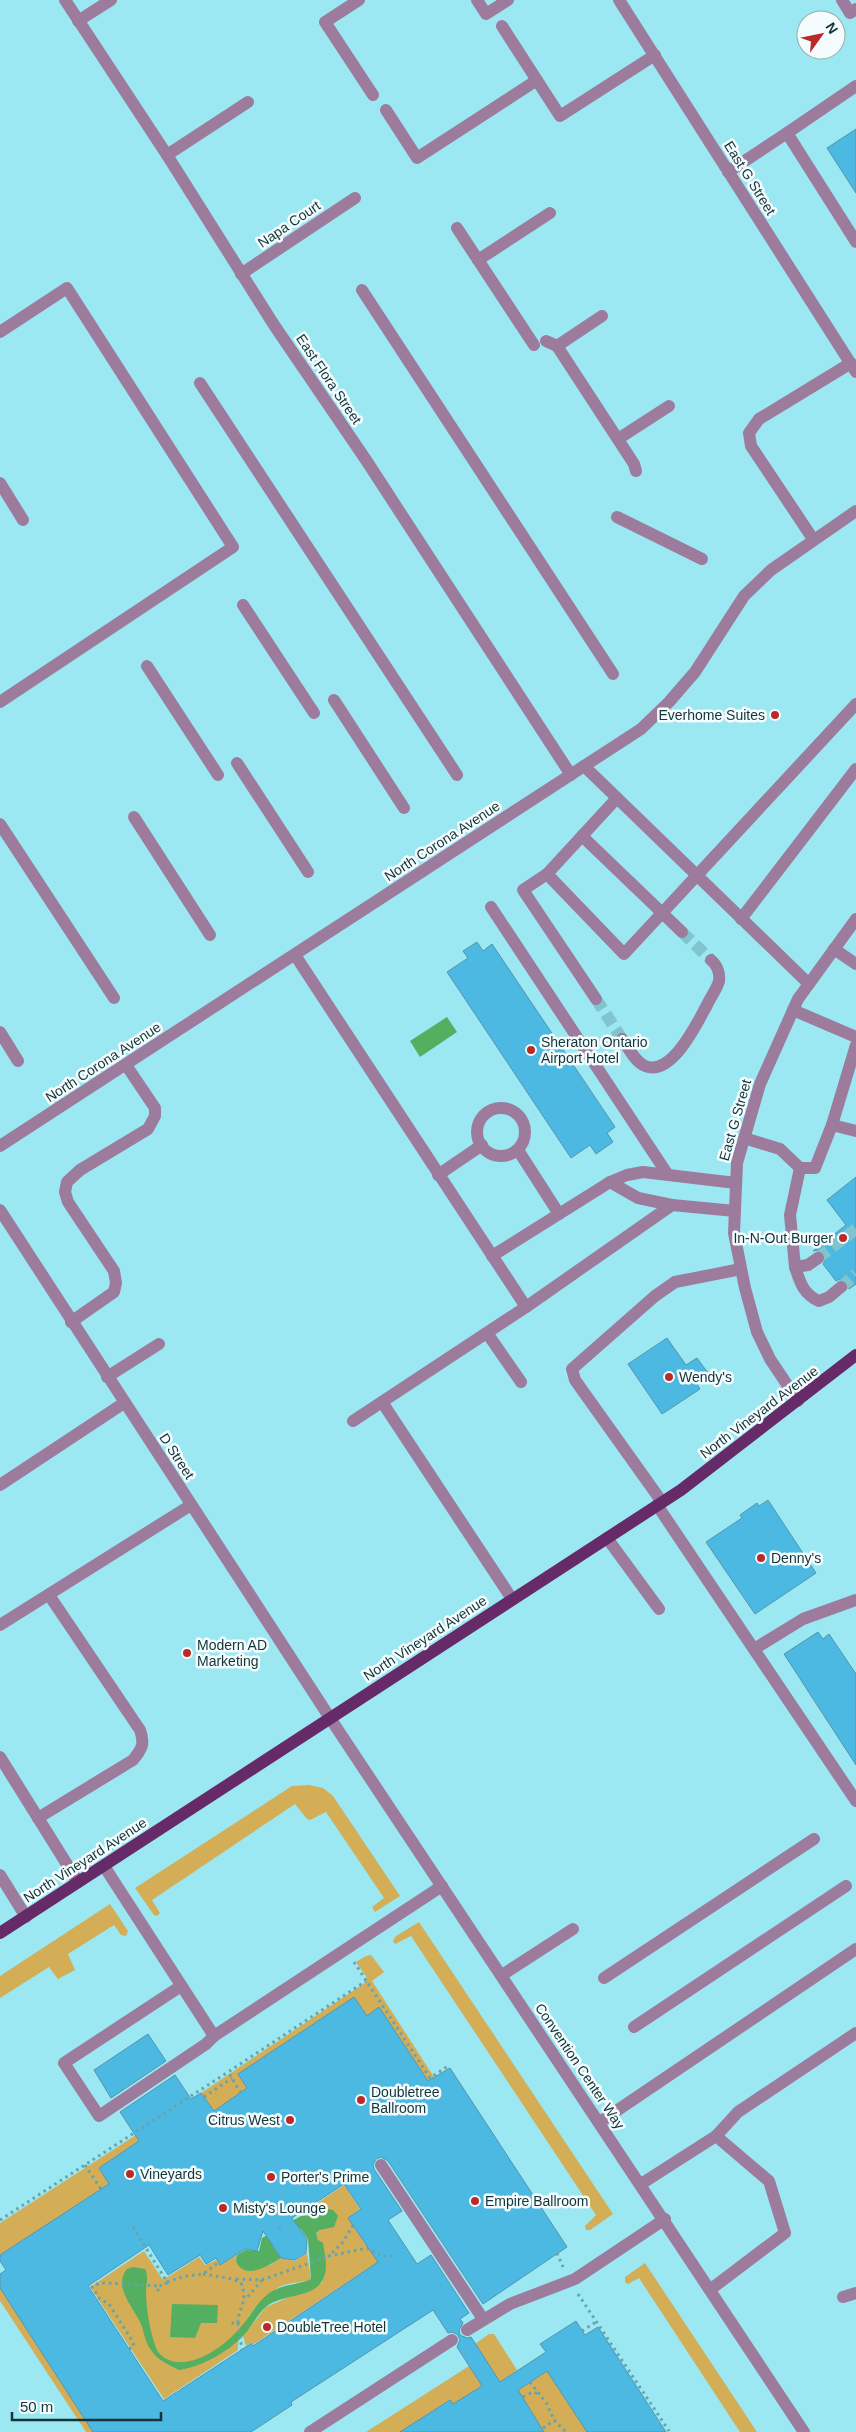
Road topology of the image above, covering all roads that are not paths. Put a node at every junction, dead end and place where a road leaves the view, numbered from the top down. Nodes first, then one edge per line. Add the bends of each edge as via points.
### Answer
1 (65, 0) edge
2 (111, 0) edge
3 (359, 0) edge
4 (477, 0) edge
5 (508, 0) edge
6 (619, 0) edge
7 (842, 0) edge
8 (856, 9) edge
9 (78, 21) junction
10 (502, 26) dead end
11 (655, 55) junction
12 (537, 80) junction
13 (856, 86) edge
14 (373, 96) dead end
15 (248, 102) dead end
16 (386, 110) dead end
17 (786, 133) junction
18 (167, 155) junction
19 (728, 172) junction
20 (355, 198) dead end
21 (550, 213) dead end
22 (458, 228) dead end
23 (856, 242) edge
24 (478, 260) junction
25 (241, 274) junction
26 (362, 290) dead end
27 (602, 316) dead end
28 (0, 332) edge
29 (546, 344) junction
30 (853, 367) edge
31 (200, 383) dead end
32 (669, 406) dead end
33 (618, 439) junction
34 (636, 471) dead end
35 (0, 483) edge
36 (856, 511) edge
37 (617, 517) dead end
38 (23, 520) dead end
39 (813, 539) junction
40 (702, 559) dead end
41 (243, 605) dead end
42 (147, 666) dead end
43 (613, 674) dead end
44 (334, 700) dead end
45 (0, 702) edge
46 (856, 704) edge
47 (314, 713) dead end
48 (237, 763) dead end
49 (584, 766) junction
50 (856, 769) edge
51 (218, 775) dead end
52 (457, 775) dead end
53 (571, 775) junction
54 (617, 798) junction
55 (404, 808) dead end
56 (134, 817) dead end
57 (0, 824) edge
58 (582, 836) junction
59 (308, 872) dead end
60 (547, 874) junction
61 (697, 876) junction
62 (491, 907) dead end
63 (662, 913) junction
64 (741, 919) junction
65 (856, 919) edge
66 (682, 932) tunnel mouth
67 (210, 935) dead end
68 (834, 949) junction
69 (295, 955) junction
70 (712, 960) tunnel mouth
71 (856, 964) edge
72 (809, 984) junction
73 (114, 998) dead end
74 (596, 999) tunnel mouth
75 (793, 1010) junction
76 (0, 1032) edge
77 (856, 1037) edge
78 (622, 1039) tunnel mouth
79 (856, 1045) edge
80 (18, 1061) dead end
81 (126, 1065) junction
82 (851, 1075) edge
83 (832, 1125) junction
84 (856, 1131) edge
85 (744, 1138) junction
86 (482, 1145) junction
87 (0, 1146) edge
88 (518, 1150) junction
89 (800, 1168) junction
90 (438, 1175) junction
91 (668, 1175) junction
92 (610, 1182) junction
93 (736, 1183) junction
94 (672, 1205) junction
95 (0, 1210) edge
96 (735, 1210) junction
97 (559, 1214) junction
98 (492, 1256) junction
99 (818, 1258) tunnel mouth
100 (794, 1267) junction
101 (742, 1269) junction
102 (841, 1287) tunnel mouth
103 (526, 1307) junction
104 (71, 1322) junction
105 (487, 1333) junction
106 (159, 1344) dead end
107 (855, 1357) edge
108 (107, 1377) junction
109 (520, 1382) dead end
110 (798, 1401) junction
111 (382, 1402) junction
112 (124, 1403) junction
113 (353, 1421) dead end
114 (0, 1485) edge
115 (660, 1503) junction
116 (191, 1505) junction
117 (607, 1538) junction
118 (49, 1595) junction
119 (512, 1599) junction
120 (855, 1603) edge
121 (659, 1609) dead end
122 (0, 1625) edge
123 (754, 1649) junction
124 (330, 1718) junction
125 (0, 1757) edge
126 (856, 1800) edge
127 (38, 1818) junction
128 (814, 1839) dead end
129 (104, 1866) junction
130 (0, 1875) edge
131 (78, 1882) junction
132 (442, 1886) junction
133 (846, 1886) dead end
134 (26, 1917) junction
135 (573, 1929) dead end
136 (0, 1934) edge
137 (856, 1949) edge
138 (502, 1975) junction
139 (604, 1978) dead end
140 (181, 1986) junction
141 (634, 2027) dead end
142 (856, 2032) edge
143 (214, 2036) junction
144 (600, 2122) junction
145 (716, 2136) junction
146 (381, 2165) dead end
147 (641, 2184) junction
148 (665, 2220) junction
149 (711, 2289) junction
150 (856, 2293) edge
151 (843, 2297) dead end
152 (483, 2319) junction
153 (467, 2330) dead end
154 (452, 2340) dead end
155 (310, 2432) edge
156 (804, 2432) edge

1 - 9 street, East Flora Street
2 - 9 street
3 - 14 street via 326,22
4 - 5 street via 486,14
6 - 11 street, East G Street
7 - 8 street via 850,13
9 - 18 street, East Flora Street
10 - 12 street
11 - 12 street via 560,116
11 - 19 street, East G Street
12 - 16 street via 417,158
13 - 17 street
15 - 18 street
17 - 19 street
17 - 23 street
18 - 25 street, East Flora Street
19 - 30 street, East G Street
20 - 25 street, Napa Court
21 - 24 street
22 - 24 street
24 - 29 street
25 - 53 street, East Flora Street
26 - 43 street
27 - 29 street
28 - 45 street via 68,288 233,547
29 - 33 street
30 - 39 street via 809,388 759,418 749,432 751,446
31 - 52 street
32 - 33 street
33 - 34 street
35 - 38 street
36 - 39 street, North Corona Avenue
37 - 40 street
39 - 49 street, North Corona Avenue via 771,570 744,596 695,672 669,702 640,729
41 - 47 street
42 - 51 street
44 - 55 street
46 - 61 street
48 - 59 street
49 - 53 street, North Corona Avenue
49 - 54 street
50 - 64 street
53 - 69 street, North Corona Avenue
54 - 58 street
54 - 61 street
56 - 67 street
57 - 73 street
58 - 60 street
58 - 63 street
60 - 63 street via 624,954
60 - 74 street via 523,890
61 - 63 street
61 - 64 street
62 - 91 street
63 - 66 street
64 - 72 street
65 - 68 street, East G Street
68 - 71 street
68 - 72 street, East G Street
69 - 81 street, North Corona Avenue
69 - 90 street
70 - 78 street via 717,967 718,983 687,1043 669,1060 657,1067 645,1066
72 - 75 street, East G Street
75 - 77 street
75 - 85 street, East G Street via 760,1084
76 - 80 street
79 - 82 street
81 - 87 street, North Corona Avenue
81 - 104 street via 155,1108 153,1124 80,1170 67,1182 68,1202 114,1271 116,1283 114,1292
82 - 83 street
83 - 84 street
83 - 89 street via 815,1168
85 - 89 street via 780,1149
85 - 93 street, East G Street via 737,1163
86 - 88 street via 494,1155
86 - 88 street via 478,1138 479,1122 490,1110 506,1108 519,1115 526,1128
86 - 90 street
88 - 97 street
89 - 100 street via 790,1215
90 - 98 street
91 - 92 street via 643,1172
91 - 93 street
92 - 94 street via 638,1198
92 - 97 street
93 - 96 street, East G Street
94 - 96 street
94 - 103 street
95 - 104 street, D Street
96 - 101 street, East G Street via 734,1233
97 - 98 street
98 - 103 street
99 - 100 street
100 - 102 street via 808,1296 819,1301
101 - 110 street, East G Street via 757,1332 770,1359
101 - 115 street via 675,1282 572,1369 575,1380
103 - 105 street
104 - 108 street, D Street
105 - 109 street
105 - 111 street
106 - 108 street
107 - 110 main road, North Vineyard Avenue
108 - 112 street, D Street
110 - 115 main road, North Vineyard Avenue
111 - 113 street
111 - 119 street
112 - 114 street
112 - 116 street, D Street
115 - 117 main road, North Vineyard Avenue
115 - 123 street
116 - 118 street
116 - 124 street, D Street
117 - 119 main road, North Vineyard Avenue
117 - 121 street
118 - 122 street
118 - 127 street via 144,1740 142,1749 133,1760
119 - 124 main road, North Vineyard Avenue
120 - 123 street via 803,1619
123 - 126 street
124 - 129 main road, North Vineyard Avenue
124 - 132 street, Convention Center Way
125 - 127 street
127 - 131 street
128 - 139 street
129 - 131 main road, North Vineyard Avenue
129 - 140 street
130 - 134 street
131 - 134 main road, North Vineyard Avenue
132 - 138 street, Convention Center Way
132 - 143 street
133 - 141 street
134 - 136 main road, North Vineyard Avenue
135 - 138 street
137 - 144 street
138 - 144 street, Convention Center Way
140 - 143 street
140 - 143 street via 64,2064 99,2116
142 - 145 street via 738,2112
144 - 147 street, Convention Center Way
145 - 147 street
145 - 149 street via 769,2181 785,2234
146 - 152 street
147 - 148 street, Convention Center Way
148 - 149 street, Convention Center Way
148 - 152 street via 571,2281 510,2304
149 - 156 street, Convention Center Way
150 - 151 street
152 - 153 street
154 - 155 street

